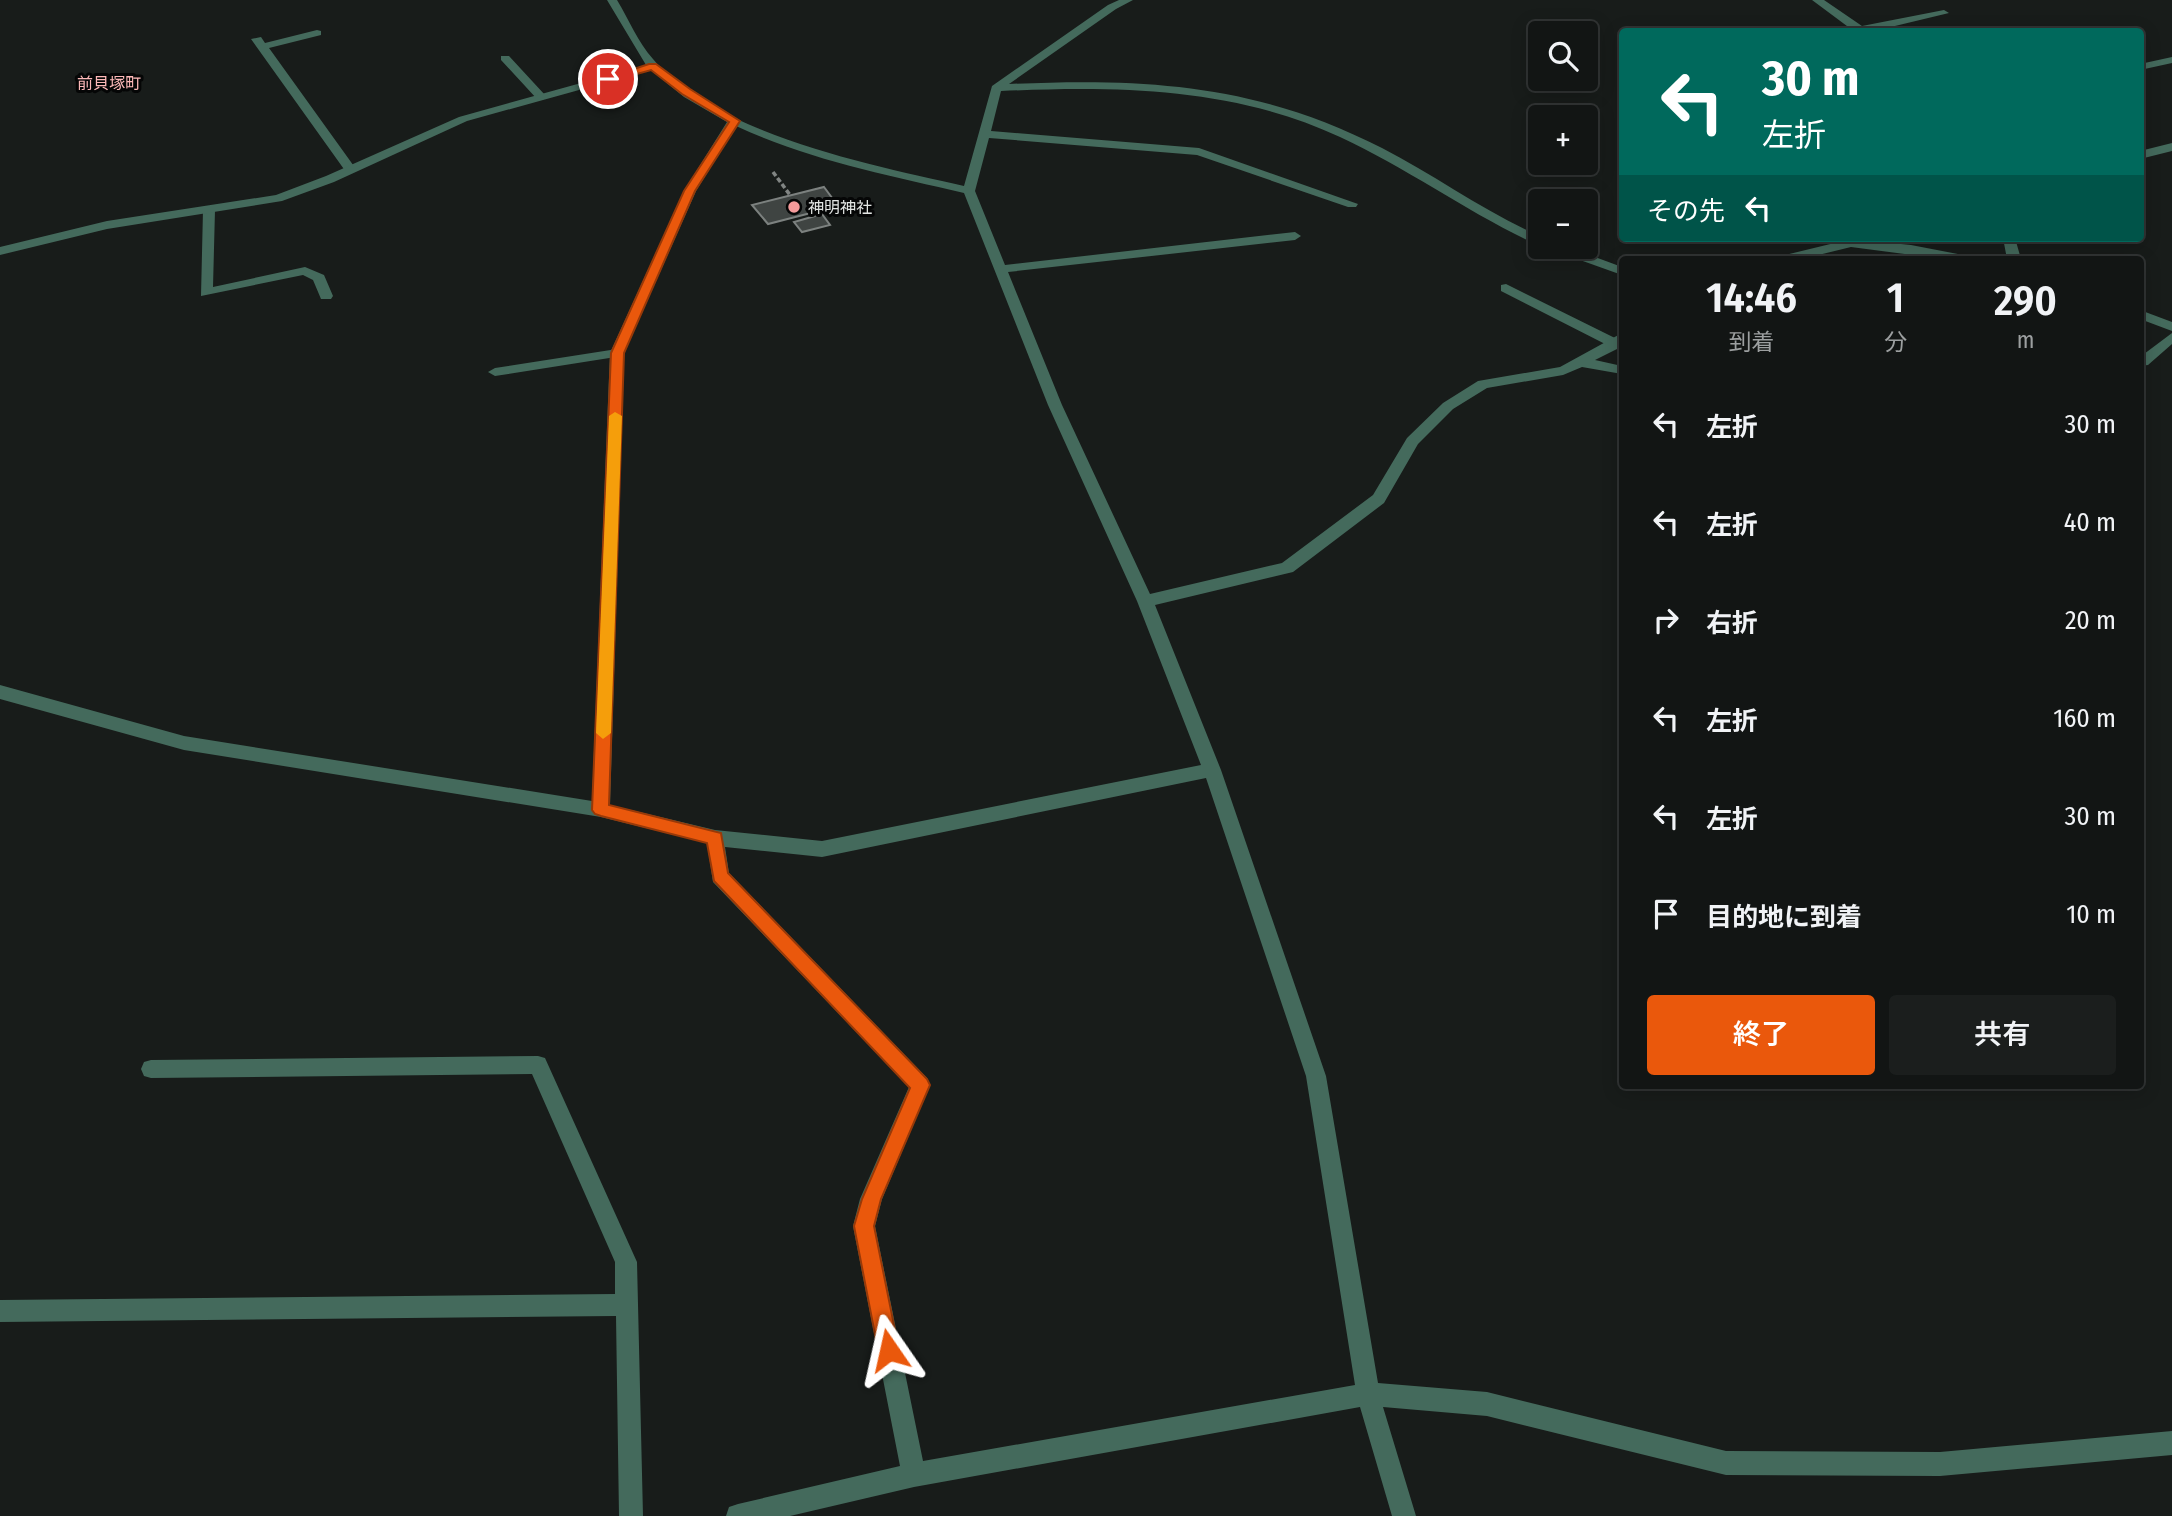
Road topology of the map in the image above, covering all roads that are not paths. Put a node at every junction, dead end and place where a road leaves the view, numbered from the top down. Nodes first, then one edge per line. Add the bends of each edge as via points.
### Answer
1 (612, 0) edge
2 (1128, 0) edge
3 (1817, 0) edge
4 (1944, 13) dead end
5 (1858, 28) edge
6 (1876, 28) edge
7 (317, 33) dead end
8 (505, 58) dead end
9 (2172, 60) edge
10 (2144, 65) edge
11 (653, 66) junction
12 (996, 88) junction
13 (541, 97) junction
14 (734, 121) junction
15 (983, 134) junction
16 (2172, 147) edge
17 (2144, 154) edge
18 (351, 169) junction
19 (969, 191) junction
20 (1352, 204) dead end
21 (209, 210) junction
22 (1528, 234) edge
23 (1296, 236) dead end
24 (0, 251) edge
25 (1798, 256) edge
26 (1949, 256) edge
27 (1590, 259) edge
28 (1000, 269) junction
29 (1619, 270) edge
30 (1506, 288) dead end
31 (326, 296) dead end
32 (2144, 316) edge
33 (2172, 327) edge
34 (2172, 337) edge
35 (1619, 341) edge
36 (617, 353) junction
37 (2144, 361) edge
38 (1580, 362) junction
39 (1619, 369) edge
40 (495, 372) dead end
41 (1145, 601) junction
42 (0, 692) edge
43 (1212, 769) junction
44 (601, 810) junction
45 (715, 838) junction
46 (151, 1069) dead end
47 (627, 1305) junction
48 (0, 1311) edge
49 (1368, 1394) junction
50 (2172, 1443) edge
51 (914, 1475) junction
52 (631, 1516) edge
53 (738, 1516) edge
54 (1404, 1516) edge

1 - 11 street
2 - 12 street
3 - 5 street
4 - 6 street
7 - 18 street via 260,43
8 - 13 street
9 - 10 street
11 - 13 street
11 - 14 street
12 - 15 street
12 - 22 street via 1090,83 1195,90 1258,101 1343,132
13 - 18 street via 463,118
14 - 19 street via 811,152
14 - 36 street via 690,191
15 - 19 street
15 - 20 street via 1199,152
16 - 17 street
18 - 21 street via 278,198
19 - 28 street
21 - 24 street via 107,225
21 - 31 street via 206,293 305,271 319,278
23 - 28 street
25 - 26 street via 1851,243
27 - 29 street
28 - 41 street via 1055,405
30 - 35 street
32 - 33 street
34 - 37 street
35 - 38 street
36 - 40 street
36 - 44 street
38 - 39 street
38 - 41 street via 1563,371 1483,384 1448,406 1412,441 1379,499 1287,568
41 - 43 street
42 - 44 street via 184,743
43 - 45 street via 822,849
43 - 49 street via 1316,1076
44 - 45 street
45 - 51 street via 720,876 920,1085 864,1226
46 - 47 street via 538,1065 626,1262
47 - 48 street
47 - 52 street
49 - 50 street via 1487,1404 1726,1463 1940,1464
49 - 51 street
49 - 54 street
51 - 53 street

